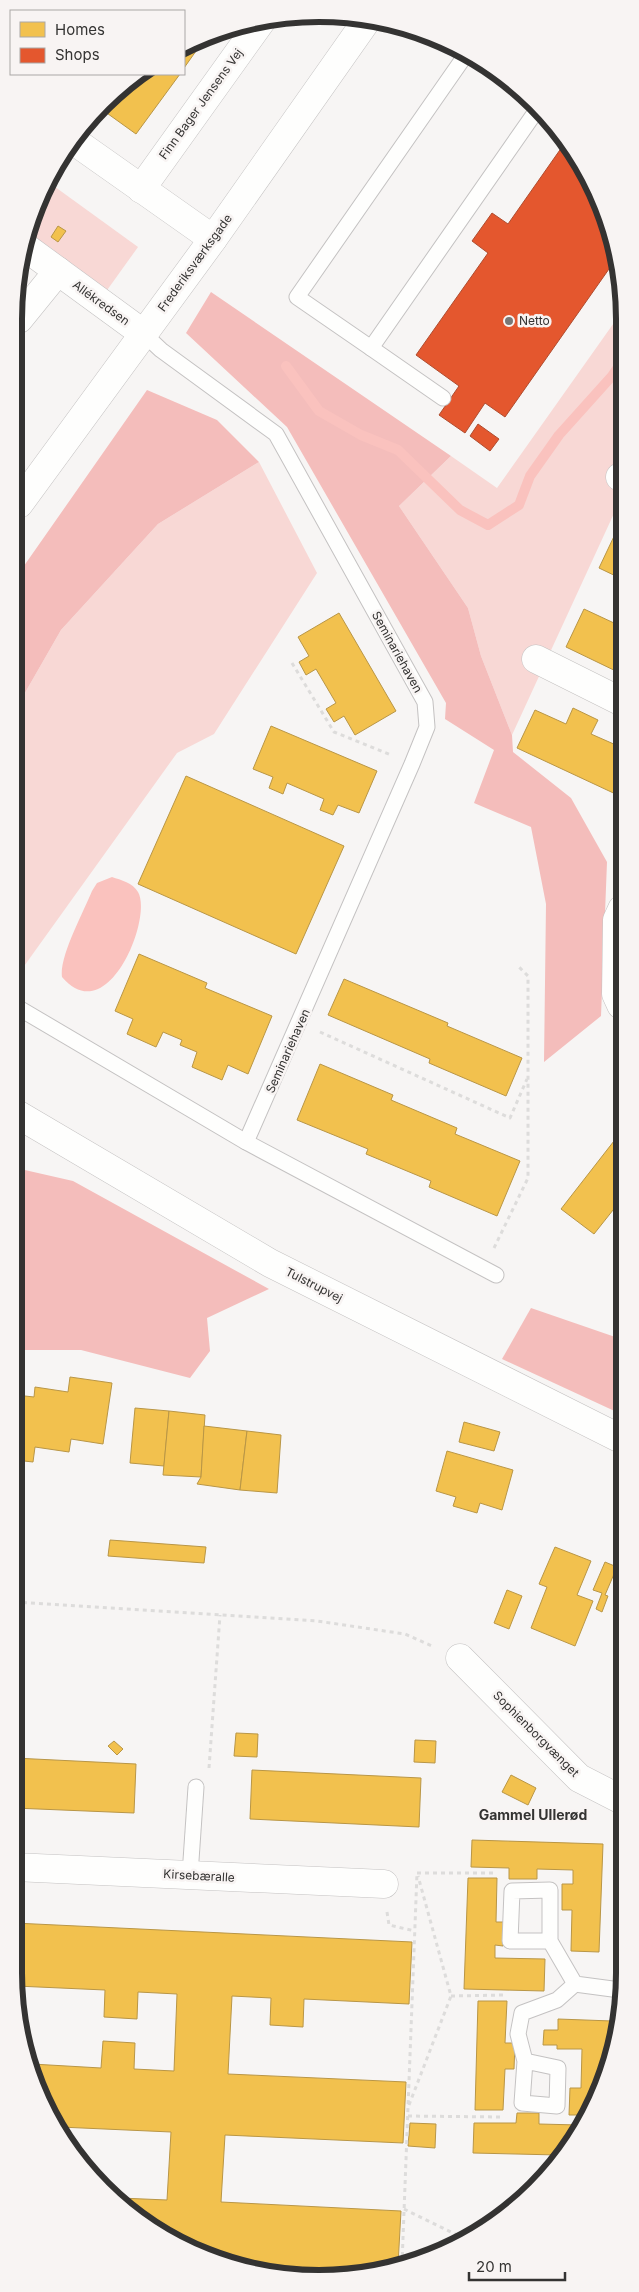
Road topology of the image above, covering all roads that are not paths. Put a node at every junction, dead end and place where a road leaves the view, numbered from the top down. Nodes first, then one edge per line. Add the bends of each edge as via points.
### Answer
1 (363, 26) edge
2 (255, 30) edge
3 (463, 59) edge
4 (534, 114) edge
5 (80, 145) edge
6 (141, 189) junction
7 (212, 239) junction
8 (31, 252) edge
9 (58, 271) junction
10 (23, 314) edge
11 (144, 334) junction
12 (370, 348) junction
13 (443, 398) dead end
14 (23, 499) edge
15 (536, 659) dead end
16 (616, 699) edge
17 (616, 920) edge
18 (616, 994) edge
19 (23, 1011) edge
20 (23, 1118) edge
21 (246, 1142) junction
22 (489, 1272) road end
23 (616, 1437) edge
24 (460, 1658) road end
25 (196, 1787) road end
26 (616, 1797) edge
27 (23, 1867) edge
28 (190, 1875) junction
29 (384, 1884) dead end
30 (550, 1941) junction
31 (575, 1984) junction
32 (616, 1989) edge
33 (524, 2061) junction

1 - 7 street, Frederiksværksgade
2 - 6 street, Finn Bager Jensens Vej
3 - 12 lane via 297,297
4 - 12 lane
5 - 6 street
6 - 7 street
7 - 11 street, Frederiksværksgade
8 - 9 street, Allékredsen
9 - 10 street
9 - 11 street, Allékredsen
11 - 14 street, Frederiksværksgade
11 - 21 lane, Seminariehaven via 276,434 425,702 427,727 412,764
12 - 13 lane
15 - 16 street
17 - 18 street
19 - 21 lane
20 - 23 street, Tulstrupvej via 270,1263
21 - 22 lane
24 - 26 street, Sophienborgvænget via 579,1778
25 - 28 lane
27 - 28 street, Kirsebæralle
28 - 29 street, Kirsebæralle
30 - 30 lane via 510,1941 512,1891 550,1890
30 - 31 lane
31 - 32 lane
31 - 33 lane via 557,2000 522,2013 518,2034
33 - 33 lane via 558,2068 557,2106 522,2103

